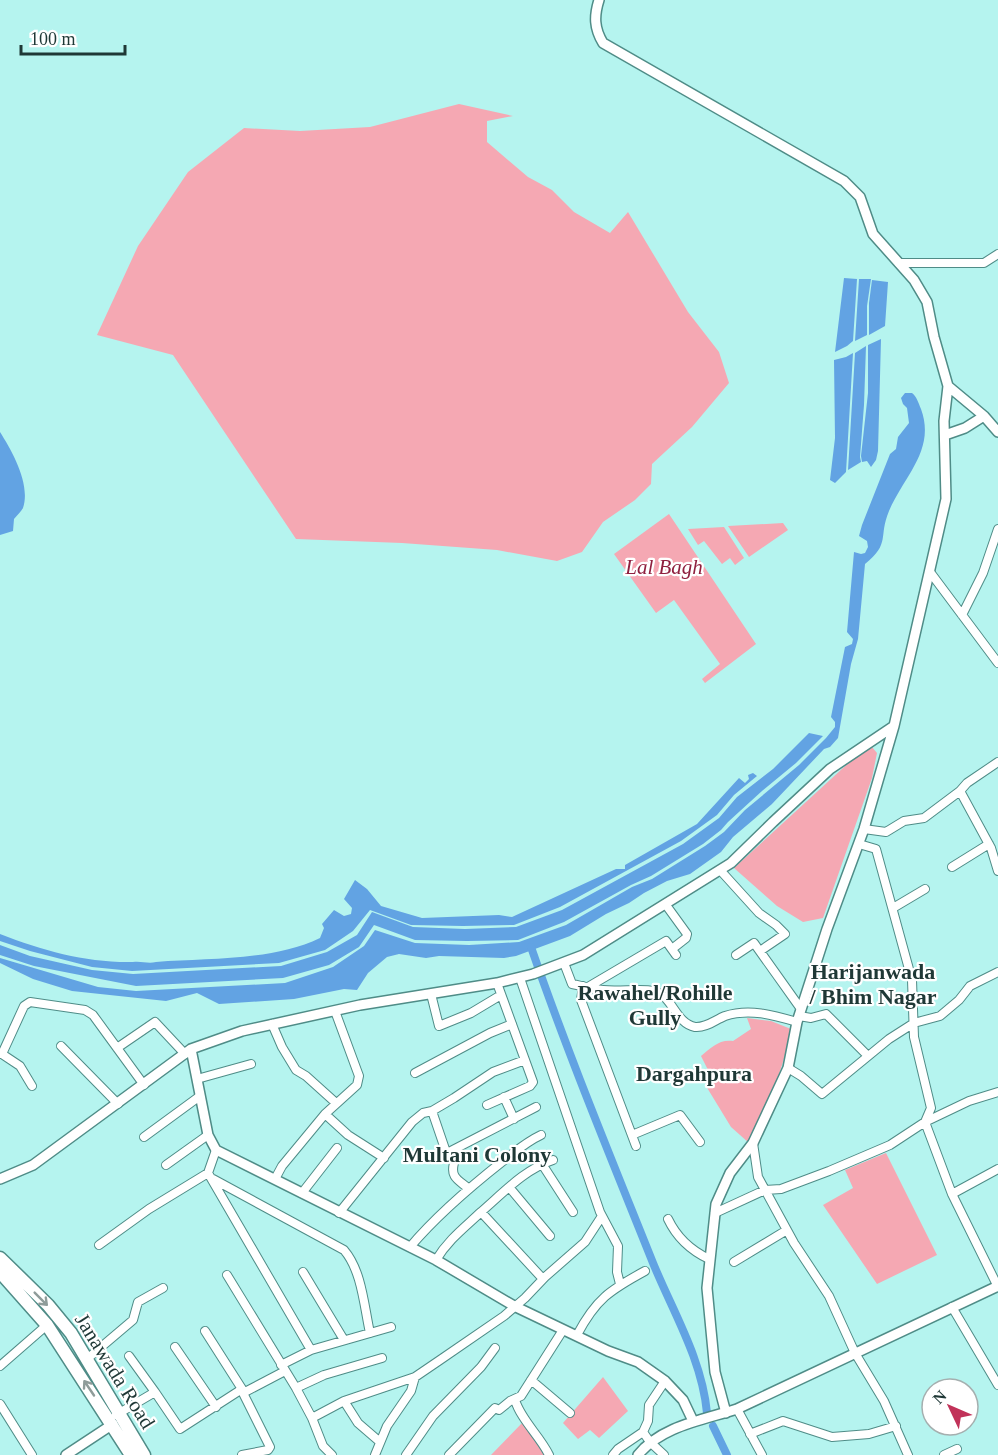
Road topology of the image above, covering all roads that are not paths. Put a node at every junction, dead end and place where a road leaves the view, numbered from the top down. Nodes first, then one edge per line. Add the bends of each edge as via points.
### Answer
1 (599, 0) edge
2 (998, 254) edge
3 (899, 263) junction
4 (948, 386) junction
5 (984, 416) junction
6 (998, 432) edge
7 (945, 435) junction
8 (998, 529) edge
9 (930, 572) junction
10 (962, 615) junction
11 (998, 663) edge
12 (894, 726) junction
13 (998, 762) edge
14 (960, 791) junction
15 (864, 829) junction
16 (859, 844) junction
17 (989, 844) junction
18 (952, 867) dead end
19 (997, 868) edge
20 (720, 870) junction
21 (925, 889) dead end
22 (666, 905) junction
23 (893, 908) junction
24 (760, 951) junction
25 (736, 955) dead end
26 (561, 963) junction
27 (998, 972) edge
28 (520, 978) junction
29 (497, 983) junction
30 (586, 987) junction
31 (431, 994) junction
32 (501, 995) junction
33 (335, 1011) junction
34 (799, 1016) junction
35 (914, 1023) junction
36 (272, 1024) junction
37 (512, 1024) junction
38 (61, 1047) dead end
39 (117, 1048) junction
40 (188, 1052) junction
41 (1, 1054) edge
42 (868, 1056) junction
43 (525, 1060) junction
44 (251, 1064) dead end
45 (788, 1068) junction
46 (415, 1073) dead end
47 (197, 1080) junction
48 (144, 1085) junction
49 (32, 1086) dead end
50 (998, 1092) edge
51 (200, 1096) junction
52 (504, 1097) junction
53 (336, 1103) junction
54 (118, 1104) junction
55 (487, 1105) dead end
56 (536, 1107) dead end
57 (432, 1112) junction
58 (325, 1114) junction
59 (514, 1119) junction
60 (925, 1122) junction
61 (541, 1134) dead end
62 (208, 1135) junction
63 (632, 1135) junction
64 (144, 1137) dead end
65 (700, 1142) dead end
66 (753, 1143) junction
67 (636, 1146) dead end
68 (337, 1148) dead end
69 (216, 1150) junction
70 (447, 1153) junction
71 (384, 1158) junction
72 (554, 1160) dead end
73 (542, 1164) junction
74 (166, 1165) dead end
75 (998, 1169) edge
76 (210, 1176) junction
77 (0, 1179) edge
78 (275, 1179) junction
79 (509, 1187) junction
80 (469, 1189) junction
81 (765, 1190) junction
82 (302, 1194) junction
83 (952, 1194) junction
84 (481, 1212) junction
85 (573, 1212) dead end
86 (339, 1213) junction
87 (715, 1213) junction
88 (602, 1216) junction
89 (668, 1219) dead end
90 (787, 1230) junction
91 (550, 1236) dead end
92 (99, 1245) dead end
93 (410, 1247) junction
94 (0, 1258) edge
95 (709, 1259) junction
96 (436, 1260) junction
97 (734, 1262) dead end
98 (645, 1271) dead end
99 (0, 1272) edge
100 (303, 1272) dead end
101 (227, 1275) dead end
102 (543, 1279) junction
103 (620, 1284) junction
104 (998, 1286) edge
105 (163, 1288) dead end
106 (514, 1306) junction
107 (952, 1307) junction
108 (47, 1324) junction
109 (391, 1327) dead end
110 (563, 1330) junction
111 (205, 1331) dead end
112 (370, 1333) junction
113 (577, 1335) junction
114 (344, 1340) junction
115 (175, 1347) dead end
116 (495, 1348) dead end
117 (311, 1350) junction
118 (855, 1353) junction
119 (129, 1356) dead end
120 (382, 1358) dead end
121 (87, 1359) junction
122 (0, 1366) edge
123 (283, 1368) junction
124 (415, 1377) junction
125 (531, 1380) junction
126 (665, 1381) junction
127 (998, 1385) edge
128 (296, 1388) junction
129 (242, 1391) junction
130 (155, 1392) junction
131 (515, 1400) junction
132 (344, 1401) junction
133 (0, 1404) edge
134 (216, 1407) junction
135 (737, 1409) junction
136 (570, 1413) dead end
137 (726, 1413) junction
138 (312, 1418) junction
139 (114, 1419) junction
140 (693, 1421) junction
141 (896, 1426) junction
142 (643, 1432) junction
143 (750, 1434) junction
144 (380, 1442) junction
145 (650, 1442) junction
146 (957, 1449) dead end
147 (32, 1455) edge
148 (66, 1455) edge
149 (131, 1455) edge
150 (144, 1455) edge
151 (242, 1455) edge
152 (332, 1455) edge
153 (375, 1455) edge
154 (406, 1455) edge
155 (449, 1455) edge
156 (549, 1455) edge
157 (613, 1455) edge
158 (638, 1455) edge
159 (664, 1455) edge
160 (762, 1455) edge
161 (908, 1455) edge
162 (944, 1455) edge

1 - 3 street via 596,30 603,43 844,181 860,197 873,234
2 - 3 street via 984,263
3 - 4 street via 927,302
4 - 5 street
4 - 7 street
5 - 6 street
5 - 7 street
7 - 9 street via 946,499
8 - 10 street via 983,573
9 - 10 street
9 - 12 street
10 - 11 street
12 - 15 street
12 - 20 street via 830,769
13 - 14 street
14 - 15 street via 924,818 904,821 886,832
14 - 17 street
15 - 16 street
16 - 23 street via 876,849
16 - 34 street
17 - 18 street
17 - 19 street
20 - 22 street
20 - 24 street via 759,914 785,934
21 - 23 street
22 - 26 street via 583,955
22 - 30 street via 687,934 674,952 666,941
23 - 35 street via 912,980
24 - 25 street via 754,942
24 - 34 street
26 - 28 street
26 - 30 street via 572,984
27 - 35 street via 970,986 940,1016
28 - 29 street
28 - 88 street
29 - 31 street
29 - 32 street
30 - 34 street via 653,991 664,996 688,1025 697,1027 745,1012
30 - 63 street via 581,1000
31 - 32 street via 439,1026
31 - 33 street
32 - 37 street
33 - 36 street
33 - 53 street via 359,1076 357,1085
34 - 42 street via 826,1014
34 - 45 street
35 - 42 street
35 - 60 street via 931,1108
36 - 40 street
36 - 53 street via 296,1070
37 - 43 street
37 - 46 street
38 - 54 street
39 - 40 street via 154,1022
39 - 41 street via 89,1012 30,1002 24,1006
39 - 48 street
40 - 47 street
40 - 48 street
41 - 49 street via 24,1071
42 - 45 street via 822,1095
43 - 52 street via 532,1084
43 - 57 street via 494,1072
44 - 47 street
45 - 66 street
47 - 51 street
48 - 54 street
50 - 60 street
51 - 62 street
51 - 64 street
52 - 55 street
52 - 59 street
53 - 58 street
54 - 77 street via 33,1165
56 - 59 street
57 - 70 street
57 - 71 street via 423,1113 412,1122
58 - 71 street via 348,1135
58 - 78 street
59 - 70 street
60 - 81 street via 890,1145 829,1172 781,1189
60 - 83 street
61 - 80 street
62 - 69 street
62 - 74 street
63 - 65 street via 680,1115
63 - 67 street
66 - 81 street via 758,1177
66 - 87 street via 730,1173
68 - 82 street
69 - 76 street
69 - 78 street
70 - 80 street via 454,1163 453,1175
71 - 86 street
72 - 73 street
73 - 79 street
73 - 85 street
75 - 83 street
76 - 92 street via 149,1209
76 - 112 street via 344,1250 358,1278
76 - 117 street
78 - 82 street
79 - 84 street
79 - 91 street
80 - 93 street
81 - 87 street
81 - 90 street
82 - 86 street
83 - 104 street
84 - 96 street via 446,1244
84 - 102 street
86 - 93 street
87 - 95 street
88 - 102 street via 585,1242
88 - 103 street via 618,1245 616,1272
89 - 95 street via 675,1235
90 - 97 street
90 - 118 street via 829,1296
93 - 96 street
94 -> 121 main road, Janawada Road via 55,1314
95 - 137 street via 707,1288 715,1372
96 - 106 street
98 - 103 street
99 - 108 main road, Janawada Road
100 - 114 street
101 - 123 street
102 - 106 street
103 - 113 street via 602,1298
104 - 107 street
105 - 121 street via 138,1302 133,1320
106 - 110 street
106 - 124 street
107 - 118 street
107 - 127 street
108 - 122 street
139 -> 108 main road, Janawada Road
109 - 112 street
110 - 113 street
110 - 125 street
111 - 129 street
112 - 114 street
113 - 126 street via 638,1362
114 - 117 street
115 - 134 street
116 - 154 street via 433,1416
117 - 123 street
118 - 135 street
118 - 141 street
119 - 130 street
120 - 128 street via 324,1375
121 - 139 main road, Janawada Road
123 - 128 street
123 - 129 street
124 - 132 street
124 - 144 street via 411,1391
125 - 131 street
125 - 136 street
126 - 140 street
126 - 142 street via 649,1405
128 - 138 street
129 - 134 street
129 - 151 street via 270,1447
130 - 134 street via 180,1429
130 - 139 street
131 - 155 street via 499,1410 495,1408
131 - 156 street
132 - 138 street
132 - 144 street via 358,1424
133 - 147 street
135 - 137 street
135 - 143 street
137 - 140 street
138 - 152 street via 323,1446
139 - 148 street
139 - 149 main road, Janawada Road
139 - 150 main road, Janawada Road
140 - 145 street
141 - 143 street via 869,1434 832,1437 783,1421
141 - 161 street
142 - 145 street
142 - 157 street
143 - 160 street
144 - 153 street
145 - 158 street
145 - 159 street
146 - 162 street

